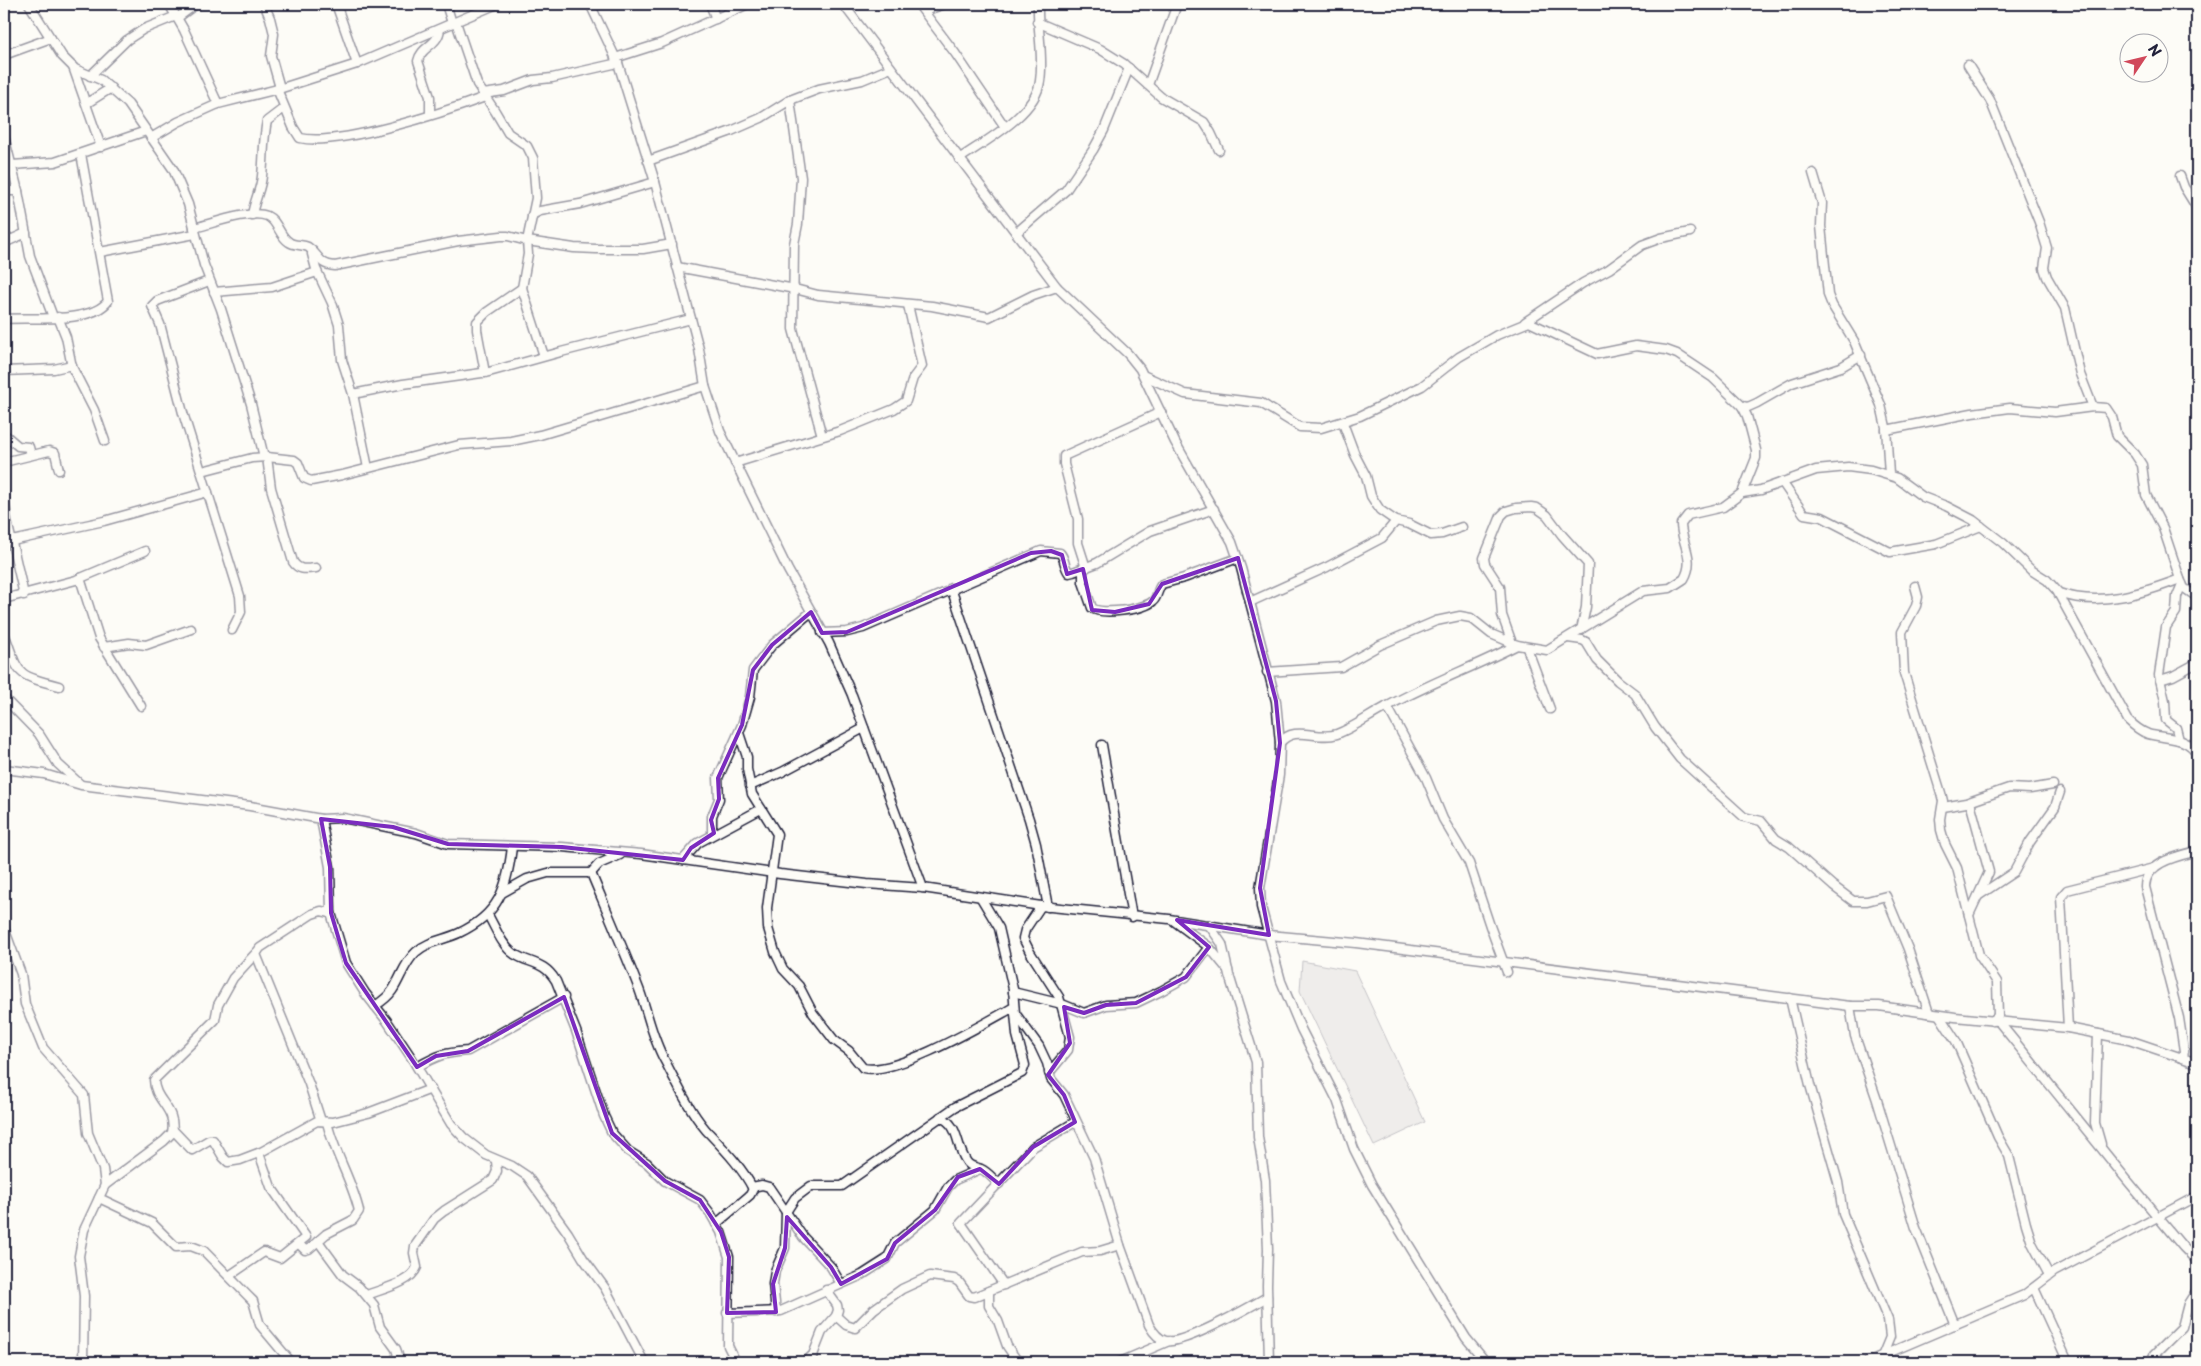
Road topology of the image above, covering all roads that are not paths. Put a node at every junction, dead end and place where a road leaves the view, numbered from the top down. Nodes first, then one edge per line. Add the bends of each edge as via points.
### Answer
1 (29, 4) edge
2 (169, 4) edge
3 (196, 4) edge
4 (264, 4) edge
5 (336, 4) edge
6 (446, 4) edge
7 (496, 4) edge
8 (590, 4) edge
9 (710, 4) edge
10 (748, 4) edge
11 (843, 4) edge
12 (918, 4) edge
13 (945, 4) edge
14 (1038, 4) edge
15 (1177, 4) edge
16 (924, 11) junction
17 (177, 17) junction
18 (716, 18) junction
19 (1037, 22) junction
20 (454, 23) junction
21 (440, 29) junction
22 (51, 38) junction
23 (4, 55) edge
24 (616, 61) junction
25 (357, 64) junction
26 (1968, 65) dead end
27 (73, 67) junction
28 (890, 68) junction
29 (1129, 68) junction
30 (90, 76) junction
31 (1148, 85) junction
32 (111, 88) junction
33 (278, 89) junction
34 (484, 96) junction
35 (790, 100) junction
36 (87, 103) junction
37 (218, 104) junction
38 (284, 108) junction
39 (430, 115) junction
40 (1004, 127) junction
41 (146, 131) junction
42 (4, 136) edge
43 (151, 138) junction
44 (101, 147) junction
45 (1219, 150) dead end
46 (81, 154) junction
47 (959, 159) junction
48 (648, 161) junction
49 (12, 165) junction
50 (1812, 173) dead end
51 (2180, 176) dead end
52 (655, 182) junction
53 (4, 191) edge
54 (18, 191) junction
55 (2197, 208) edge
56 (252, 214) junction
57 (532, 215) junction
58 (195, 231) junction
59 (1690, 232) dead end
60 (26, 233) junction
61 (1016, 233) junction
62 (527, 241) junction
63 (4, 244) edge
64 (672, 244) junction
65 (311, 251) junction
66 (100, 252) junction
67 (677, 267) junction
68 (317, 272) junction
69 (209, 281) junction
70 (1057, 287) junction
71 (522, 288) junction
72 (795, 289) junction
73 (214, 292) junction
74 (908, 305) junction
75 (56, 317) junction
76 (4, 319) edge
77 (691, 320) junction
78 (1525, 322) junction
79 (1861, 355) junction
80 (544, 356) junction
81 (72, 365) junction
82 (4, 371) edge
83 (485, 373) junction
84 (1144, 376) junction
85 (705, 386) junction
86 (353, 394) junction
87 (1742, 406) junction
88 (2093, 407) junction
89 (1162, 412) junction
90 (1343, 423) junction
91 (1886, 430) junction
92 (4, 434) edge
93 (822, 436) junction
94 (105, 441) dead end
95 (31, 455) junction
96 (266, 457) junction
97 (4, 462) edge
98 (735, 463) junction
99 (368, 468) junction
100 (59, 470) dead end
101 (202, 471) junction
102 (1890, 475) junction
103 (1782, 482) junction
104 (208, 492) junction
105 (4, 493) edge
106 (1742, 493) junction
107 (1214, 509) junction
108 (1396, 521) junction
109 (1981, 526) junction
110 (1462, 527) dead end
111 (12, 541) junction
112 (146, 551) dead end
113 (1238, 558) junction
114 (316, 568) dead end
115 (1084, 568) junction
116 (80, 578) junction
117 (2181, 582) junction
118 (1915, 586) dead end
119 (951, 588) junction
120 (2058, 593) junction
121 (24, 594) junction
122 (2197, 597) edge
123 (4, 599) edge
124 (1250, 602) junction
125 (810, 612) junction
126 (191, 629) dead end
127 (232, 630) dead end
128 (1581, 630) junction
129 (4, 633) edge
130 (822, 633) junction
131 (1568, 638) junction
132 (1514, 644) junction
133 (104, 647) junction
134 (1527, 648) junction
135 (2197, 663) edge
136 (1267, 672) junction
137 (2160, 680) junction
138 (59, 686) dead end
139 (4, 698) edge
140 (141, 706) dead end
141 (1387, 706) junction
142 (1550, 709) dead end
143 (864, 728) junction
144 (738, 733) junction
145 (2180, 740) junction
146 (1280, 743) junction
147 (1102, 744) dead end
148 (2196, 748) edge
149 (4, 769) edge
150 (81, 785) junction
151 (750, 786) junction
152 (2053, 786) dead end
153 (2060, 792) dead end
154 (1970, 802) junction
155 (1943, 807) junction
156 (760, 810) junction
157 (321, 819) junction
158 (712, 834) junction
159 (512, 847) junction
160 (2197, 851) edge
161 (624, 853) junction
162 (683, 860) junction
163 (2154, 868) junction
164 (770, 872) junction
165 (591, 873) junction
166 (923, 888) junction
167 (502, 893) junction
168 (1978, 896) junction
169 (981, 898) junction
170 (1045, 907) junction
171 (331, 913) junction
172 (488, 915) junction
173 (1969, 916) junction
174 (1132, 917) junction
175 (1172, 920) junction
176 (1209, 925) junction
177 (4, 928) edge
178 (1269, 935) junction
179 (1208, 947) junction
180 (257, 952) junction
181 (1503, 962) junction
182 (1229, 972) junction
183 (1507, 972) dead end
184 (1013, 992) junction
185 (564, 998) junction
186 (1790, 998) junction
187 (1062, 1004) junction
188 (375, 1006) junction
189 (1850, 1006) junction
190 (1014, 1010) junction
191 (1929, 1013) junction
192 (1939, 1015) junction
193 (1996, 1021) junction
194 (2068, 1028) junction
195 (2098, 1034) junction
196 (2183, 1058) junction
197 (2197, 1063) edge
198 (417, 1067) junction
199 (1049, 1073) junction
200 (431, 1089) junction
201 (940, 1117) junction
202 (324, 1122) junction
203 (1075, 1122) junction
204 (173, 1130) junction
205 (2105, 1152) junction
206 (259, 1153) junction
207 (496, 1161) junction
208 (980, 1169) junction
209 (105, 1184) junction
210 (999, 1184) junction
211 (752, 1187) junction
212 (2197, 1196) edge
213 (99, 1198) junction
214 (786, 1212) junction
215 (2159, 1218) junction
216 (716, 1224) junction
217 (318, 1241) junction
218 (299, 1244) junction
219 (1120, 1245) junction
220 (2197, 1261) edge
221 (2049, 1275) junction
222 (229, 1276) junction
223 (840, 1284) junction
224 (1004, 1285) junction
225 (2034, 1288) junction
226 (826, 1290) junction
227 (2197, 1290) edge
228 (990, 1291) junction
229 (367, 1295) junction
230 (1267, 1297) junction
231 (776, 1312) junction
232 (727, 1313) junction
233 (836, 1316) junction
234 (1955, 1325) junction
235 (1169, 1341) junction
236 (1883, 1354) junction
237 (1014, 1361) edge
238 (83, 1362) edge
239 (292, 1362) edge
240 (393, 1362) edge
241 (644, 1362) edge
242 (736, 1362) edge
243 (805, 1362) edge
244 (1120, 1362) edge
245 (1269, 1362) edge
246 (1486, 1362) edge
247 (1867, 1362) edge
248 (2068, 1362) edge
249 (2151, 1362) edge

1 - 22 street
2 - 17 street
3 - 17 street
4 - 33 street via 274,34 271,56
5 - 25 street
6 - 20 street
7 - 20 street
8 - 24 street
9 - 18 street
10 - 18 street
11 - 28 street
12 - 16 street
13 - 16 street
14 - 19 street
15 - 31 street
16 - 40 street
17 - 30 street via 144,29 127,40
17 - 37 street
18 - 24 street
19 - 29 street via 1100,50
19 - 40 street via 1041,62 1037,94 1023,113
20 - 21 street
20 - 34 street
21 - 25 street
21 - 39 street via 437,39 422,51 418,61 430,97
22 - 23 street
22 - 27 street
24 - 34 street via 534,80
24 - 48 street
25 - 33 street
26 - 88 street via 1990,100 2039,222 2047,248 2044,268 2064,308 2080,374
27 - 30 street
27 - 36 street
28 - 35 street via 862,80 819,89
28 - 47 street
29 - 31 street
29 - 61 street via 1104,130 1066,190
30 - 32 street
31 - 45 street via 1161,97 1204,122
32 - 36 street
32 - 41 street via 128,104
33 - 37 street
33 - 38 street
34 - 39 street
34 - 57 street via 508,133 531,152 536,176
35 - 48 street via 729,132
35 - 72 street via 801,178 794,244
36 - 44 street
37 - 43 street
38 - 39 street via 300,138 312,141 366,132
38 - 56 street via 267,121 262,178
40 - 47 street
41 - 43 street
41 - 44 street
42 - 49 street
43 - 58 street via 173,169
44 - 46 street
46 - 49 street via 55,162
46 - 66 street
47 - 61 street
48 - 52 street
49 - 54 street
50 - 79 street via 1822,203 1828,295
51 - 55 street
52 - 57 street
52 - 64 street
53 - 54 street
54 - 60 street
56 - 58 street
56 - 65 street via 267,216 290,244 305,246
57 - 62 street
58 - 66 street
58 - 69 street
59 - 78 street via 1642,245
60 - 63 street
60 - 75 street via 37,279
61 - 70 street
62 - 64 street via 606,250
62 - 65 street via 508,236 474,238 335,266 320,262
62 - 71 street
64 - 67 street
65 - 68 street
66 - 75 street via 108,301 104,307 81,315
67 - 72 street
67 - 77 street
68 - 73 street via 272,286
68 - 86 street via 339,325 342,360
69 - 73 street
69 - 101 street via 157,301 152,306
70 - 74 street via 988,317 932,306
70 - 84 street via 1128,354
71 - 80 street
71 - 83 street via 477,322
72 - 74 street via 818,295
72 - 93 street via 793,329
73 - 96 street
74 - 93 street via 922,366 913,378 906,401 885,413
75 - 76 street
75 - 81 street via 66,337
77 - 80 street
77 - 85 street
78 - 87 street via 1536,324 1598,354 1636,346 1677,354 1713,378
78 - 90 street via 1459,357 1422,386
79 - 87 street via 1841,367 1792,383 1748,407
79 - 91 street via 1882,405
80 - 83 street
81 - 82 street
81 - 94 street
83 - 86 street
84 - 89 street
84 - 90 street via 1184,394 1261,403 1300,427 1321,428
85 - 98 street
85 - 99 street via 540,434 511,441 459,445
86 - 99 street
87 - 106 street via 1756,450
88 - 91 street via 2055,412 2002,409
88 - 117 street via 2101,406 2108,410 2117,436 2142,465 2146,496 2164,528
89 - 107 street via 1187,464
89 - 115 street via 1064,456 1079,524 1078,543
90 - 108 street via 1375,505
91 - 102 street
92 - 95 street via 18,446 29,447
93 - 98 street
95 - 97 street
95 - 100 street via 47,451 55,453
96 - 99 street via 294,460 304,478 311,481
96 - 101 street
96 - 114 street via 293,562 304,570
98 - 125 street
101 - 104 street
102 - 103 street via 1848,467 1816,470
102 - 109 street via 1923,497
103 - 106 street
103 - 109 street via 1804,514 1822,517 1890,552 1936,544
104 - 111 street via 104,521
104 - 127 street via 240,596 241,612
105 - 111 street
106 - 128 street via 1723,507 1688,515 1683,520 1681,528 1688,562 1684,579 1670,588 1643,591
107 - 113 street
107 - 115 street via 1150,531 1117,553
108 - 110 street via 1435,535
108 - 124 street via 1382,538
109 - 120 street via 2047,580
111 - 121 street
112 - 116 street
113 - 115 street via 1162,584 1156,598 1149,604 1115,612 1092,608 1083,582
113 - 124 street
115 - 119 street via 1070,572 1060,553 1041,551
116 - 121 street
116 - 133 street via 94,628
117 - 120 street via 2112,599 2077,598
117 - 122 street
117 - 137 street via 2176,612 2166,627
118 - 155 street via 1916,606 1902,632 1904,673
119 - 130 street via 862,628
119 - 170 street via 1029,819
120 - 145 street via 2128,720 2146,734
121 - 123 street
124 - 136 street
125 - 130 street
125 - 144 street via 772,645 754,670 750,697
126 - 133 street via 146,645 129,643
128 - 131 street
128 - 132 street via 1586,607 1588,564 1547,515 1537,508 1516,508 1501,516 1484,558 1500,587 1502,615
129 - 138 street via 18,671 27,677
130 - 143 street via 833,651
131 - 134 street via 1547,650
131 - 191 street via 1586,642 1597,660 1635,694 1680,759 1744,817 1761,821 1776,838 1853,901 1886,896
132 - 134 street
132 - 136 street via 1491,634 1471,618 1460,616 1436,621 1380,644 1341,667
132 - 141 street
133 - 140 street
134 - 142 street
135 - 137 street
136 - 146 street via 1276,701
137 - 145 street via 2166,720 2176,728
139 - 150 street via 39,734 58,764
141 - 146 street via 1335,734 1291,734
141 - 181 street via 1469,864
143 - 151 street
143 - 166 street
144 - 151 street via 747,757
144 - 158 street via 718,778 719,798 712,816
145 - 148 street
146 - 178 street via 1279,775 1260,888 1261,908
147 - 174 street
149 - 150 street via 44,774
150 - 157 street via 250,806
151 - 156 street
152 - 154 street via 2009,788
153 - 168 street via 2055,807 2014,872
154 - 155 street
154 - 168 street via 1989,872
155 - 173 street via 1941,830 1957,868
156 - 158 street
156 - 164 street via 777,834
157 - 159 street via 343,818 393,827 448,844
157 - 171 street via 330,867
158 - 162 street via 691,848
159 - 161 street via 562,847
159 - 167 street via 508,880
160 - 163 street
161 - 162 street
161 - 165 street via 599,864
162 - 164 street
163 - 194 street via 2067,890 2061,897
163 - 196 street via 2145,879 2145,886 2175,1001
164 - 166 street
164 - 190 street via 767,922 781,964 799,986 822,1026 863,1068 905,1062
165 - 167 street via 548,873 527,879
165 - 211 street via 623,946 663,1059 701,1123 721,1144
166 - 169 street
167 - 172 street
168 - 173 street
169 - 170 street
169 - 184 street via 999,928
170 - 174 street
170 - 187 street via 1025,930 1023,938
171 - 180 street via 321,911 312,914
171 - 188 street via 346,963
172 - 185 street via 508,948 514,954 536,962 553,976
172 - 188 street via 458,934 425,945 416,952 404,967 392,992
173 - 193 street via 1979,955 1998,985
174 - 175 street
175 - 176 street
175 - 179 street
176 - 178 street
176 - 182 street via 1222,944
177 - 209 street via 21,974 25,1004 43,1048 84,1095 88,1133 103,1169
178 - 181 street
178 - 246 street via 1286,997 1337,1100 1361,1165 1432,1286
179 - 182 street
179 - 187 street via 1186,977 1143,1001 1106,1005 1084,1013
180 - 202 street
180 - 204 street via 233,978 218,1005 215,1020 154,1080 156,1092 172,1116
181 - 183 street
181 - 186 street
182 - 230 street via 1258,1073 1258,1137 1265,1180 1268,1249
184 - 187 street
184 - 190 street
185 - 198 street via 470,1050 436,1056
185 - 216 street via 612,1133 628,1151 647,1163 665,1181 700,1200
186 - 189 street
186 - 236 street via 1810,1086 1838,1182 1843,1214 1888,1320 1890,1336
187 - 199 street via 1070,1043
188 - 198 street
189 - 191 street via 1879,1006
189 - 234 street via 1855,1036 1916,1228
190 - 199 street via 1039,1046
190 - 201 street via 1024,1071
191 - 192 street
192 - 193 street
192 - 221 street via 1956,1041 2009,1156 2032,1243
193 - 194 street
193 - 205 street
194 - 195 street
195 - 196 street via 2129,1040
195 - 205 street via 2095,1123
196 - 197 street
198 - 200 street
199 - 203 street via 1064,1095
200 - 202 street via 380,1109
200 - 207 street via 444,1115 464,1138
201 - 208 street via 950,1124 966,1161
201 - 214 street via 846,1184 811,1186
202 - 206 street via 314,1122
202 - 217 street via 348,1176 359,1211 353,1220
203 - 210 street via 1034,1148
203 - 219 street via 1094,1158
204 - 206 street via 192,1150 213,1140 227,1162
204 - 209 street via 164,1141
205 - 215 street
206 - 218 street via 271,1187 306,1235
207 - 229 street via 497,1172 493,1180 444,1211 427,1228 415,1246 417,1267 413,1274
207 - 241 street via 527,1176 605,1288
208 - 210 street
208 - 223 street via 955,1180 935,1210 896,1242 887,1259
209 - 213 street
210 - 224 street via 961,1223
211 - 214 street via 769,1187
211 - 216 street via 750,1195
212 - 215 street
213 - 222 street via 152,1223 176,1247 191,1246 204,1251
213 - 238 street via 84,1230 79,1256 84,1303
214 - 223 street via 808,1243 831,1267
214 - 231 street via 785,1248 773,1284
215 - 220 street
215 - 221 street
216 - 232 street via 728,1257
217 - 218 street via 306,1250
217 - 229 street via 343,1275
218 - 222 street via 280,1258 264,1252
219 - 224 street via 1082,1252
219 - 235 street via 1149,1325
221 - 225 street
222 - 239 street via 253,1301 260,1325
223 - 226 street
224 - 228 street
225 - 234 street
225 - 248 street
226 - 231 street via 790,1309
226 - 233 street via 837,1305
227 - 249 street via 2188,1304 2182,1326
228 - 233 street via 971,1297 959,1282 930,1276 902,1289 857,1327 846,1325
228 - 237 street via 989,1306
229 - 240 street via 378,1314 380,1327 396,1349 398,1355
230 - 235 street via 1220,1323
230 - 245 street
231 - 232 street
232 - 242 street via 728,1346
233 - 243 street via 826,1326 814,1355
234 - 236 street
235 - 244 street
236 - 247 street

